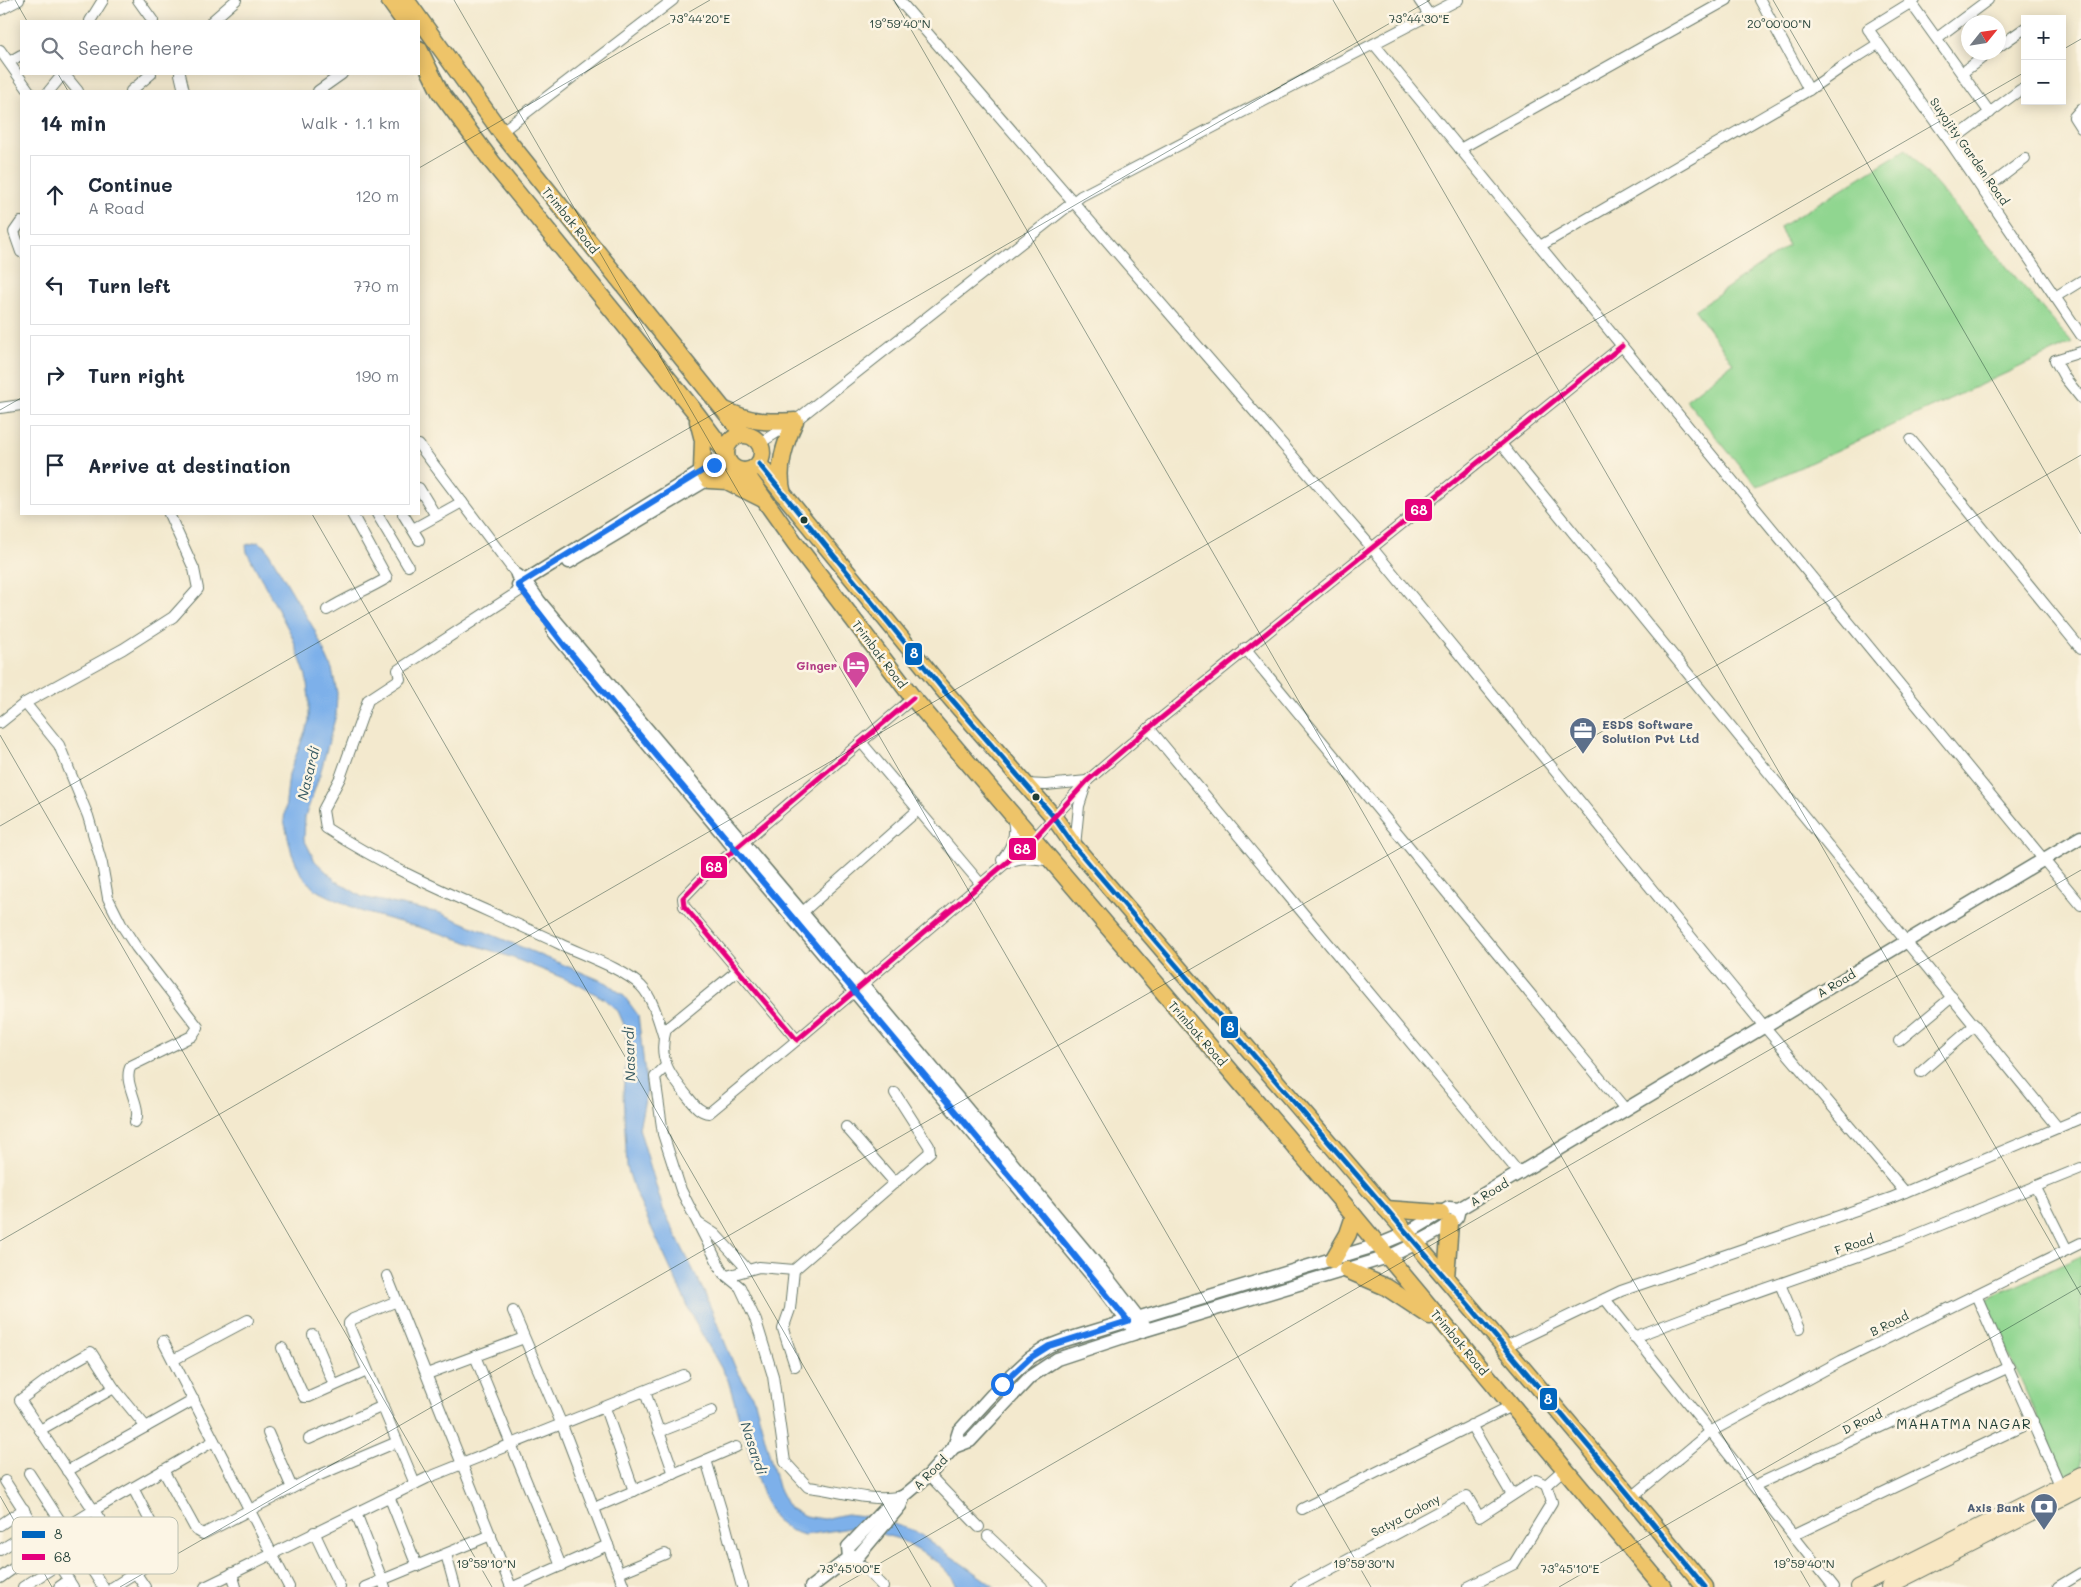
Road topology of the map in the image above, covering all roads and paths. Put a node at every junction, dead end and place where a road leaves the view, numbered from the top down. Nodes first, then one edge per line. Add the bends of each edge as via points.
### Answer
1 (19, 0) edge
2 (103, 0) edge
3 (138, 0) edge
4 (236, 0) edge
5 (389, 0) edge
6 (406, 0) edge
7 (673, 0) edge
8 (899, 0) edge
9 (1419, 0) edge
10 (1458, 0) edge
11 (1727, 0) edge
12 (1760, 0) edge
13 (1988, 0) edge
14 (1913, 1) edge
15 (0, 10) edge
16 (1430, 16) junction
17 (91, 20) edge
18 (152, 20) edge
19 (213, 20) edge
20 (403, 20) edge
21 (2021, 31) edge
22 (1937, 38) junction
23 (2006, 41) edge
24 (1374, 44) junction
25 (1878, 44) junction
26 (0, 50) edge
27 (420, 50) edge
28 (20, 56) edge
29 (1979, 60) edge
30 (9, 62) junction
31 (1962, 73) junction
32 (63, 75) edge
33 (65, 75) edge
34 (150, 75) edge
35 (180, 75) edge
36 (341, 75) edge
37 (28, 90) edge
38 (50, 90) edge
39 (77, 90) edge
40 (132, 90) edge
41 (184, 90) edge
42 (319, 90) edge
43 (1809, 90) junction
44 (2020, 90) dead end
45 (2081, 109) edge
46 (1990, 113) junction
47 (2081, 128) edge
48 (501, 132) junction
49 (1950, 142) junction
50 (1460, 149) junction
51 (2025, 159) dead end
52 (1983, 191) junction
53 (1073, 202) junction
54 (20, 223) edge
55 (1540, 246) junction
56 (20, 249) edge
57 (2081, 281) edge
58 (2055, 296) junction
59 (2081, 335) edge
60 (1622, 346) junction
61 (2081, 352) edge
62 (2081, 398) edge
63 (20, 406) edge
64 (0, 408) edge
65 (723, 409) junction
66 (696, 412) junction
67 (795, 421) junction
68 (743, 434) junction
69 (1911, 440) dead end
70 (760, 443) junction
71 (1501, 444) junction
72 (420, 446) edge
73 (727, 457) junction
74 (759, 464) junction
75 (744, 471) junction
76 (706, 475) junction
77 (420, 490) edge
78 (783, 494) junction
79 (765, 501) junction
80 (462, 502) junction
81 (170, 515) edge
82 (353, 515) edge
83 (378, 515) edge
84 (404, 515) edge
85 (436, 516) junction
86 (414, 529) junction
87 (420, 540) dead end
88 (1373, 548) junction
89 (408, 566) dead end
90 (522, 583) junction
91 (326, 610) dead end
92 (1245, 648) junction
93 (2081, 648) edge
94 (914, 698) junction
95 (25, 703) junction
96 (0, 723) edge
97 (1149, 728) junction
98 (861, 742) junction
99 (1087, 781) junction
100 (1025, 784) junction
101 (918, 810) junction
102 (1010, 813) junction
103 (1053, 816) junction
104 (2081, 837) edge
105 (1033, 840) junction
106 (739, 847) junction
107 (1075, 847) junction
108 (2044, 859) junction
109 (1051, 861) junction
110 (994, 871) junction
111 (980, 884) junction
112 (2081, 905) edge
113 (798, 917) junction
114 (1906, 941) junction
115 (738, 970) junction
116 (859, 989) junction
117 (1952, 997) junction
118 (1975, 1025) junction
119 (1764, 1026) junction
120 (664, 1038) junction
121 (796, 1040) junction
122 (1899, 1041) dead end
123 (666, 1066) junction
124 (1921, 1072) dead end
125 (895, 1093) dead end
126 (1626, 1110) junction
127 (2081, 1118) edge
128 (135, 1122) dead end
129 (846, 1127) dead end
130 (2058, 1128) junction
131 (2081, 1168) edge
132 (1520, 1174) junction
133 (895, 1183) junction
134 (2035, 1186) junction
135 (1905, 1192) junction
136 (1386, 1209) junction
137 (1450, 1215) junction
138 (1354, 1216) junction
139 (698, 1222) junction
140 (1411, 1238) junction
141 (2081, 1243) edge
142 (2067, 1250) junction
143 (1383, 1251) junction
144 (1333, 1260) junction
145 (748, 1270) junction
146 (794, 1270) junction
147 (1347, 1270) junction
148 (387, 1276) dead end
149 (727, 1276) junction
150 (1446, 1278) junction
151 (1780, 1284) junction
152 (1976, 1294) junction
153 (1604, 1299) junction
154 (398, 1301) junction
155 (512, 1311) dead end
156 (1134, 1319) junction
157 (248, 1320) dead end
158 (1447, 1327) junction
159 (1799, 1329) dead end
160 (1141, 1331) junction
161 (313, 1335) dead end
162 (524, 1338) junction
163 (1634, 1338) junction
164 (164, 1342) dead end
165 (1504, 1347) junction
166 (282, 1348) dead end
167 (475, 1356) junction
168 (173, 1360) junction
169 (795, 1366) dead end
170 (2008, 1367) junction
171 (367, 1371) junction
172 (427, 1374) junction
173 (684, 1375) dead end
174 (334, 1385) junction
175 (114, 1388) junction
176 (645, 1392) junction
177 (194, 1400) junction
178 (383, 1406) junction
179 (1511, 1406) junction
180 (605, 1408) junction
181 (712, 1411) dead end
182 (2033, 1421) junction
183 (562, 1425) junction
184 (1471, 1425) junction
185 (146, 1427) junction
186 (40, 1430) junction
187 (659, 1432) junction
188 (1710, 1432) junction
189 (268, 1433) dead end
190 (309, 1439) dead end
191 (214, 1441) junction
192 (397, 1442) junction
193 (512, 1444) junction
194 (736, 1447) dead end
195 (954, 1447) junction
196 (706, 1460) junction
197 (463, 1464) junction
198 (1564, 1469) junction
199 (163, 1470) junction
200 (67, 1471) junction
201 (29, 1473) dead end
202 (674, 1474) junction
203 (929, 1475) junction
204 (2081, 1476) edge
205 (5, 1481) dead end
206 (415, 1484) junction
207 (1546, 1485) junction
208 (2060, 1485) junction
209 (1754, 1486) junction
210 (133, 1488) junction
211 (292, 1488) junction
212 (2081, 1489) edge
213 (634, 1490) junction
214 (1512, 1495) junction
215 (389, 1496) junction
216 (1632, 1497) junction
217 (899, 1501) junction
218 (594, 1508) junction
219 (24, 1509) junction
220 (1302, 1509) dead end
221 (94, 1510) junction
222 (250, 1510) junction
223 (356, 1512) junction
224 (29, 1517) edge
225 (58, 1517) edge
226 (83, 1517) edge
227 (99, 1517) edge
228 (148, 1517) edge
229 (0, 1525) edge
230 (979, 1527) dead end
231 (314, 1532) junction
232 (491, 1535) junction
233 (1794, 1535) junction
234 (988, 1536) dead end
235 (12, 1543) edge
236 (608, 1545) junction
237 (0, 1550) edge
238 (272, 1553) junction
239 (446, 1554) junction
240 (665, 1554) dead end
241 (852, 1554) junction
242 (417, 1566) junction
243 (561, 1566) junction
244 (12, 1569) edge
245 (232, 1573) junction
246 (619, 1573) junction
247 (2081, 1573) edge
248 (43, 1574) edge
249 (95, 1574) edge
250 (132, 1574) edge
251 (136, 1574) edge
252 (0, 1578) edge
253 (384, 1583) edge
254 (71, 1584) edge
255 (23, 1587) edge
256 (59, 1587) edge
257 (103, 1587) edge
258 (113, 1587) edge
259 (145, 1587) edge
260 (205, 1587) edge
261 (236, 1587) edge
262 (289, 1587) edge
263 (340, 1587) edge
264 (365, 1587) edge
265 (455, 1587) edge
266 (512, 1587) edge
267 (624, 1587) edge
268 (742, 1587) edge
269 (811, 1587) edge
270 (883, 1587) edge
271 (1042, 1587) edge
272 (1297, 1587) edge
273 (1468, 1587) edge
274 (1663, 1587) edge
275 (1705, 1587) edge
276 (1834, 1587) edge
277 (1858, 1587) edge
278 (1888, 1587) edge
279 (2058, 1587) edge

1 - 15 street
2 - 17 street
3 - 18 street
4 - 19 street
5 - 20 highway
6 - 48 highway, Trimbak Road
7 - 48 street
8 - 53 street
9 - 16 street
10 - 16 street
11 - 50 street
12 - 43 street
13 - 22 street
14 - 22 street
14 - 25 street, Suyojity Garden Road via 1868,29
16 - 24 street
21 - 23 street
22 - 31 street
24 - 50 street
24 - 53 street
25 - 43 street
25 - 49 street, Suyojity Garden Road
26 - 30 street
27 - 66 highway, Trimbak Road via 440,92 492,162
28 - 30 street
29 - 31 street
30 - 37 street
31 - 46 street
32 - 38 street
33 - 39 street
34 - 40 street
35 - 41 street
36 - 42 street
43 - 55 street
44 - 46 street
45 - 47 street via 2074,117
46 - 49 street
48 - 65 highway, Trimbak Road
49 - 52 street, Suyojity Garden Road
50 - 55 street
51 - 52 street
52 - 58 street, Suyojity Garden Road
53 - 67 street
53 - 88 street
54 - 56 street via 14,232
55 - 60 street
57 - 58 street
58 - 59 street, Suyojity Garden Road
60 - 71 street
60 - 108 street
61 - 62 street via 2055,360
63 - 64 street
65 - 67 highway via 760,422
65 - 68 highway, Trimbak Road
66 - 73 highway, Trimbak Road
66 - 76 highway via 703,440
67 - 70 street
67 - 78 highway via 787,439 780,473
68 - 70 highway via 753,436
68 - 73 highway via 729,442
69 - 93 street
70 - 74 highway via 763,454
71 - 88 street
71 - 114 street
72 - 80 street
73 - 75 highway via 733,467
73 - 76 street
74 - 75 highway
74 - 78 highway, Trimbak Road
75 - 79 highway, Trimbak Road
76 - 79 highway via 727,481
76 - 90 street
77 - 85 street
78 - 100 highway, Trimbak Road
79 - 94 highway, Trimbak Road
80 - 85 street
80 - 90 street
81 - 95 street via 194,569 198,589 173,617 123,649
82 - 91 street via 387,578
83 - 89 street
84 - 86 street
85 - 86 street
86 - 87 street
88 - 92 street
88 - 119 street
90 - 106 street
90 - 120 street via 398,670 400,680 368,700 340,778 323,810 326,828 417,881 620,972 642,987 656,1013
92 - 97 street
92 - 126 street
94 - 98 street
94 - 102 highway, Trimbak Road
95 - 96 street
95 - 128 street via 58,745 88,816 108,898 121,924 198,1027 192,1036 131,1066 128,1075 137,1114
97 - 99 street
97 - 132 street
98 - 101 street
98 - 106 street
99 - 100 street
99 - 103 street
99 - 107 street via 1079,806
100 - 103 highway, Trimbak Road
101 - 111 street
101 - 113 street
102 - 105 highway, Trimbak Road
102 - 110 street via 1015,825 1014,839
103 - 105 street
103 - 107 highway, Trimbak Road
104 - 108 street, A Road
105 - 109 highway, Trimbak Road
105 - 110 street
106 - 113 street
106 - 115 street via 683,898 684,906
107 - 136 highway, Trimbak Road
108 - 112 street
108 - 114 street, A Road
109 - 110 street via 1012,860
109 - 138 highway, Trimbak Road
110 - 111 street
111 - 116 street
113 - 116 street
114 - 117 street
114 - 119 street, A Road
115 - 120 street via 666,1030
115 - 121 street
116 - 121 street
116 - 156 street
117 - 118 street
117 - 122 street
118 - 124 street
118 - 130 street
119 - 126 street, A Road
119 - 135 street
120 - 123 street
121 - 123 street via 709,1114 696,1106
123 - 139 street via 655,1077 663,1134 681,1190
125 - 133 street via 930,1149
126 - 132 street, A Road
127 - 130 street
129 - 133 street
130 - 135 street
131 - 134 street, F Road
132 - 137 street, A Road
133 - 146 street
134 - 142 street
134 - 151 street, F Road via 1902,1241
135 - 153 street
136 - 137 highway
136 - 140 highway, Trimbak Road
137 - 140 street, A Road
137 - 150 highway
138 - 143 highway, Trimbak Road
138 - 144 highway
139 - 145 street via 715,1234
139 - 149 street
140 - 143 street, A Road
140 - 150 highway, Trimbak Road
141 - 142 street, B Road
142 - 152 street, B Road
143 - 144 street, A Road
143 - 147 street
143 - 158 highway, Trimbak Road
144 - 156 street, A Road
145 - 146 street via 760,1267
145 - 149 street
146 - 169 street via 790,1310 782,1328
147 - 158 highway via 1386,1288
147 - 160 street
148 - 154 street
149 - 217 street via 740,1287 756,1321 773,1376 785,1462 808,1487
150 - 165 highway
151 - 159 street
151 - 163 street, F Road
152 - 170 street
152 - 188 street, B Road via 1841,1361
153 - 163 street
153 - 165 street
154 - 171 street via 349,1323
154 - 172 street
155 - 162 street
156 - 160 street
156 - 195 street, A Road via 1049,1346 1030,1358 959,1431
157 - 168 street
158 - 179 highway, Trimbak Road
160 - 195 street via 1065,1356 1043,1367 970,1441
161 - 174 street
162 - 167 street
162 - 183 street
163 - 188 street
164 - 168 street
165 - 216 highway
166 - 174 street via 304,1397
167 - 172 street
167 - 193 street
168 - 177 street
170 - 182 street
170 - 209 street, D Road
171 - 174 street
171 - 178 street
172 - 197 street
173 - 176 street
175 - 185 street
175 - 186 street
175 - 186 street via 90,1352 20,1400
176 - 180 street
176 - 187 street
177 - 185 street
177 - 191 street
178 - 190 street
178 - 192 street
179 - 184 street
179 - 198 highway, Trimbak Road
180 - 183 street
180 - 213 street
181 - 187 street
182 - 208 street
182 - 233 street
183 - 193 street
183 - 218 street
184 - 214 street
184 - 220 street
185 - 200 street
186 - 200 street
187 - 202 street
188 - 209 street
188 - 216 street, B Road
189 - 211 street
191 - 199 street
191 - 222 street
192 - 206 street
192 - 211 street
193 - 197 street
193 - 243 street
194 - 196 street
195 - 203 street, A Road
196 - 202 street
196 - 268 street
197 - 206 street
197 - 232 street
198 - 207 street
198 - 274 highway, Trimbak Road
199 - 210 street
199 - 222 street via 199,1533
200 - 221 street
201 - 225 street
202 - 213 street
203 - 217 street, A Road
203 - 230 street
204 - 208 main road
205 - 219 street
206 - 215 street
207 - 214 street via 1536,1480
207 - 273 street via 1552,1502 1514,1564
208 - 277 main road
209 - 233 street
210 - 221 street
210 - 228 street
211 - 222 street
212 - 278 main road
213 - 218 street
214 - 272 street, Satya Colony via 1479,1517 1467,1496
215 - 223 street
215 - 242 street
216 - 275 highway
217 - 241 street, A Road
218 - 236 street
219 - 224 street
219 - 229 street
221 - 226 street
221 - 227 street
222 - 238 street
223 - 231 street
223 - 253 street
231 - 238 street
231 - 263 street
232 - 239 street
232 - 266 street
233 - 276 street
234 - 271 street
235 - 237 street
236 - 243 street
236 - 246 street
238 - 245 street
238 - 262 street
239 - 242 street
239 - 265 street
240 - 246 street
241 - 269 street, A Road
241 - 270 street
242 - 253 street
243 - 266 street
244 - 252 street
245 - 260 street
245 - 261 street
246 - 267 street
247 - 279 street
248 - 255 street
249 - 257 street
250 - 258 street
251 - 259 street
253 - 264 street
254 - 256 street

